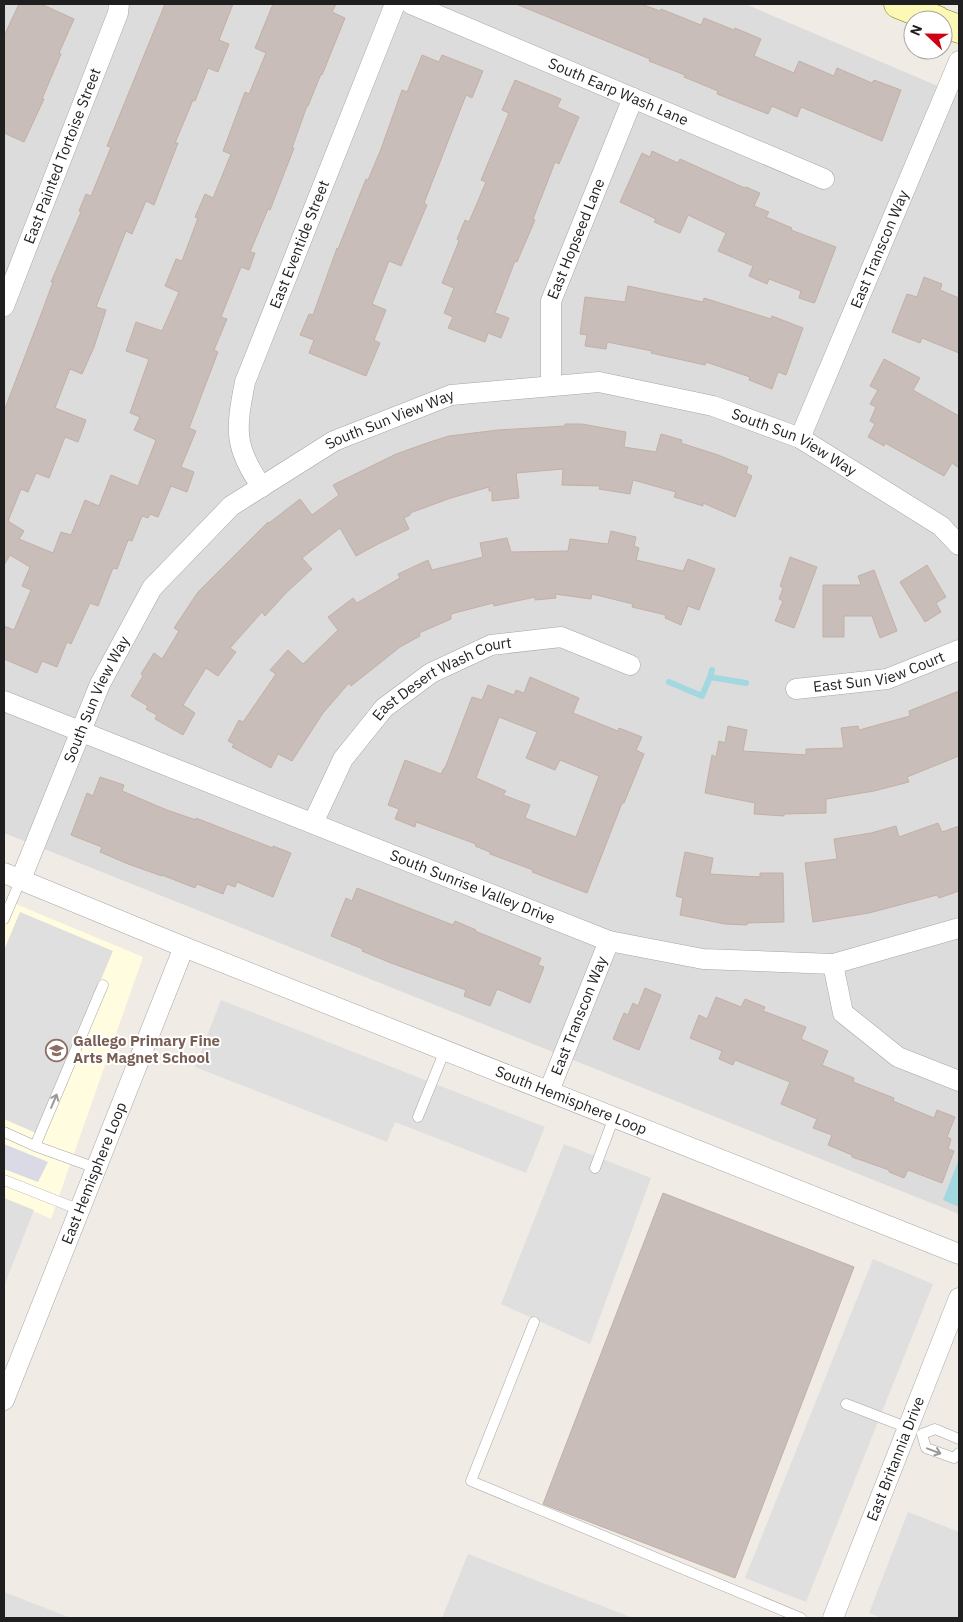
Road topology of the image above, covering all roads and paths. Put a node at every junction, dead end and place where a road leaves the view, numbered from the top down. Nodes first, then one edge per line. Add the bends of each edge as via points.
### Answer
1 (119, 4) edge
2 (395, 4) edge
3 (411, 4) edge
4 (898, 4) edge
5 (913, 10) edge
6 (959, 61) edge
7 (633, 98) junction
8 (824, 179) dead end
9 (4, 306) edge
10 (551, 386) junction
11 (800, 438) junction
12 (262, 487) junction
13 (959, 545) edge
14 (959, 650) edge
15 (630, 665) dead end
16 (796, 689) dead end
17 (4, 701) edge
18 (81, 730) junction
19 (313, 823) junction
20 (12, 876) edge
21 (4, 919) edge
22 (959, 928) edge
23 (609, 940) junction
24 (184, 947) junction
25 (833, 964) junction
26 (103, 985) dead end
27 (445, 1050) junction
28 (959, 1081) edge
29 (549, 1092) junction
30 (418, 1117) dead end
31 (614, 1117) junction
32 (4, 1132) edge
33 (36, 1146) junction
34 (96, 1168) junction
35 (595, 1168) dead end
36 (4, 1180) edge
37 (80, 1210) junction
38 (959, 1254) edge
39 (959, 1298) edge
40 (534, 1322) dead end
41 (4, 1400) edge
42 (846, 1404) dead end
43 (915, 1431) junction
44 (959, 1439) edge
45 (959, 1453) edge
46 (801, 1618) edge
47 (832, 1618) edge

1 - 9 street, East Painted Tortoise Street
2 - 12 street, East Eventide Street via 245,382 238,419 239,443
3 - 7 street, South Earp Wash Lane
4 - 5 main road
6 - 11 street, East Transcon Way
7 - 8 street, South Earp Wash Lane
7 - 10 street, East Hopseed Lane via 551,301
10 - 11 street, South Sun View Way via 599,382 713,406
10 - 12 street, South Sun View Way via 451,395 334,441
11 - 13 street, South Sun View Way via 941,526
12 - 18 street, South Sun View Way via 231,506 152,588 100,684
14 - 16 street, East Sun View Court via 887,679
15 - 19 street, East Desert Wash Court via 561,637 492,645 431,673 384,708 343,760
17 - 18 street, South Sunrise Valley Drive
18 - 19 street, South Sunrise Valley Drive
18 - 20 street, South Sun View Way
19 - 23 street, South Sunrise Valley Drive
20 - 21 lane
20 - 24 street, South Hemisphere Loop
22 - 25 street, South Sunrise Valley Drive
23 - 25 street, South Sunrise Valley Drive via 702,959
23 - 29 street, East Transcon Way
24 - 27 street, South Hemisphere Loop
24 - 34 street, East Hemisphere Loop
25 - 28 street via 843,1013 898,1056
33 -> 26 lane
27 - 29 street, South Hemisphere Loop
27 - 30 lane
29 - 31 street, South Hemisphere Loop
31 - 35 lane
31 - 38 street, South Hemisphere Loop
32 - 33 lane
33 - 34 lane
34 - 37 street, East Hemisphere Loop
36 - 37 lane
37 - 41 street, East Hemisphere Loop
39 - 43 street, East Britannia Drive
40 - 46 lane via 471,1481
42 - 43 lane
43 - 44 lane via 935,1429
43 -> 45 lane via 926,1448 954,1458
43 - 47 street, East Britannia Drive

